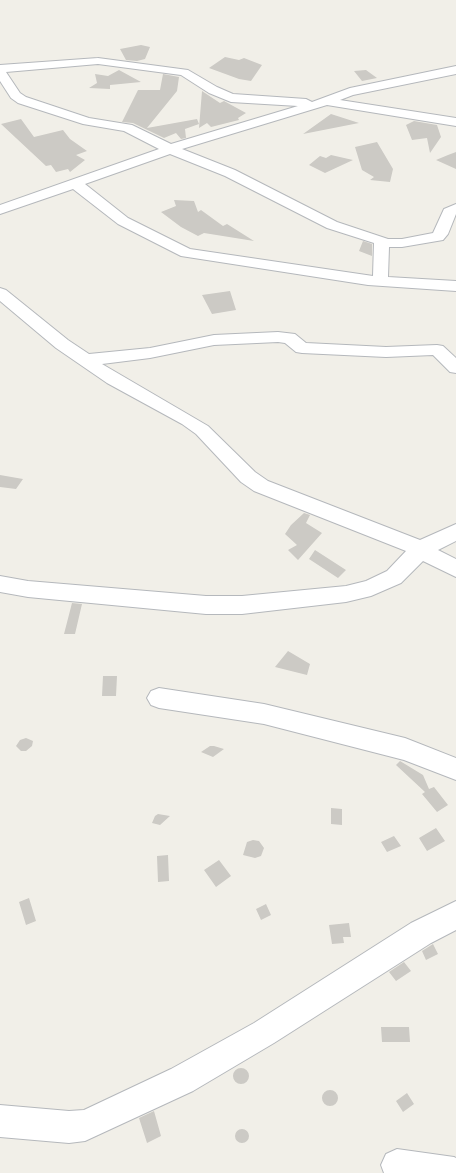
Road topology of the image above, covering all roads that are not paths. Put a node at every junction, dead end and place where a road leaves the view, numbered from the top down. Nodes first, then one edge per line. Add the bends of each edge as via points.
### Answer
1 (0, 70) edge
2 (456, 70) edge
3 (323, 103) junction
4 (456, 122) edge
5 (170, 149) junction
6 (76, 184) junction
7 (456, 208) edge
8 (0, 210) edge
9 (383, 243) junction
10 (380, 281) junction
11 (456, 286) edge
12 (0, 293) edge
13 (86, 360) junction
14 (456, 368) edge
15 (381, 532) junction
16 (453, 533) edge
17 (421, 548) junction
18 (456, 569) edge
19 (0, 584) edge
20 (159, 698) dead end
21 (456, 769) edge
22 (456, 915) edge
23 (0, 1122) edge
24 (397, 1165) dead end
25 (454, 1173) edge

1 - 3 street via 98,61 184,72 231,98
1 - 5 street via 22,100 87,121 127,128
2 - 3 street via 366,88
3 - 4 street
3 - 5 street
5 - 6 street
5 - 9 street via 230,173 332,225
6 - 8 street
6 - 10 street via 123,222 186,253
7 - 9 street via 449,212 438,237
9 - 10 street
10 - 11 street
12 - 13 street
13 - 14 street via 150,353 214,340 278,337 289,338 302,348 386,352 437,350
13 - 15 street via 202,430 260,486
15 - 16 street
15 - 17 street
16 - 17 street
17 - 18 street
17 - 19 street via 394,577 371,588 346,594 242,605 206,605
20 - 21 street via 264,714 405,749
22 - 23 street via 421,933 264,1033 182,1080 85,1125 69,1127
24 - 25 street

